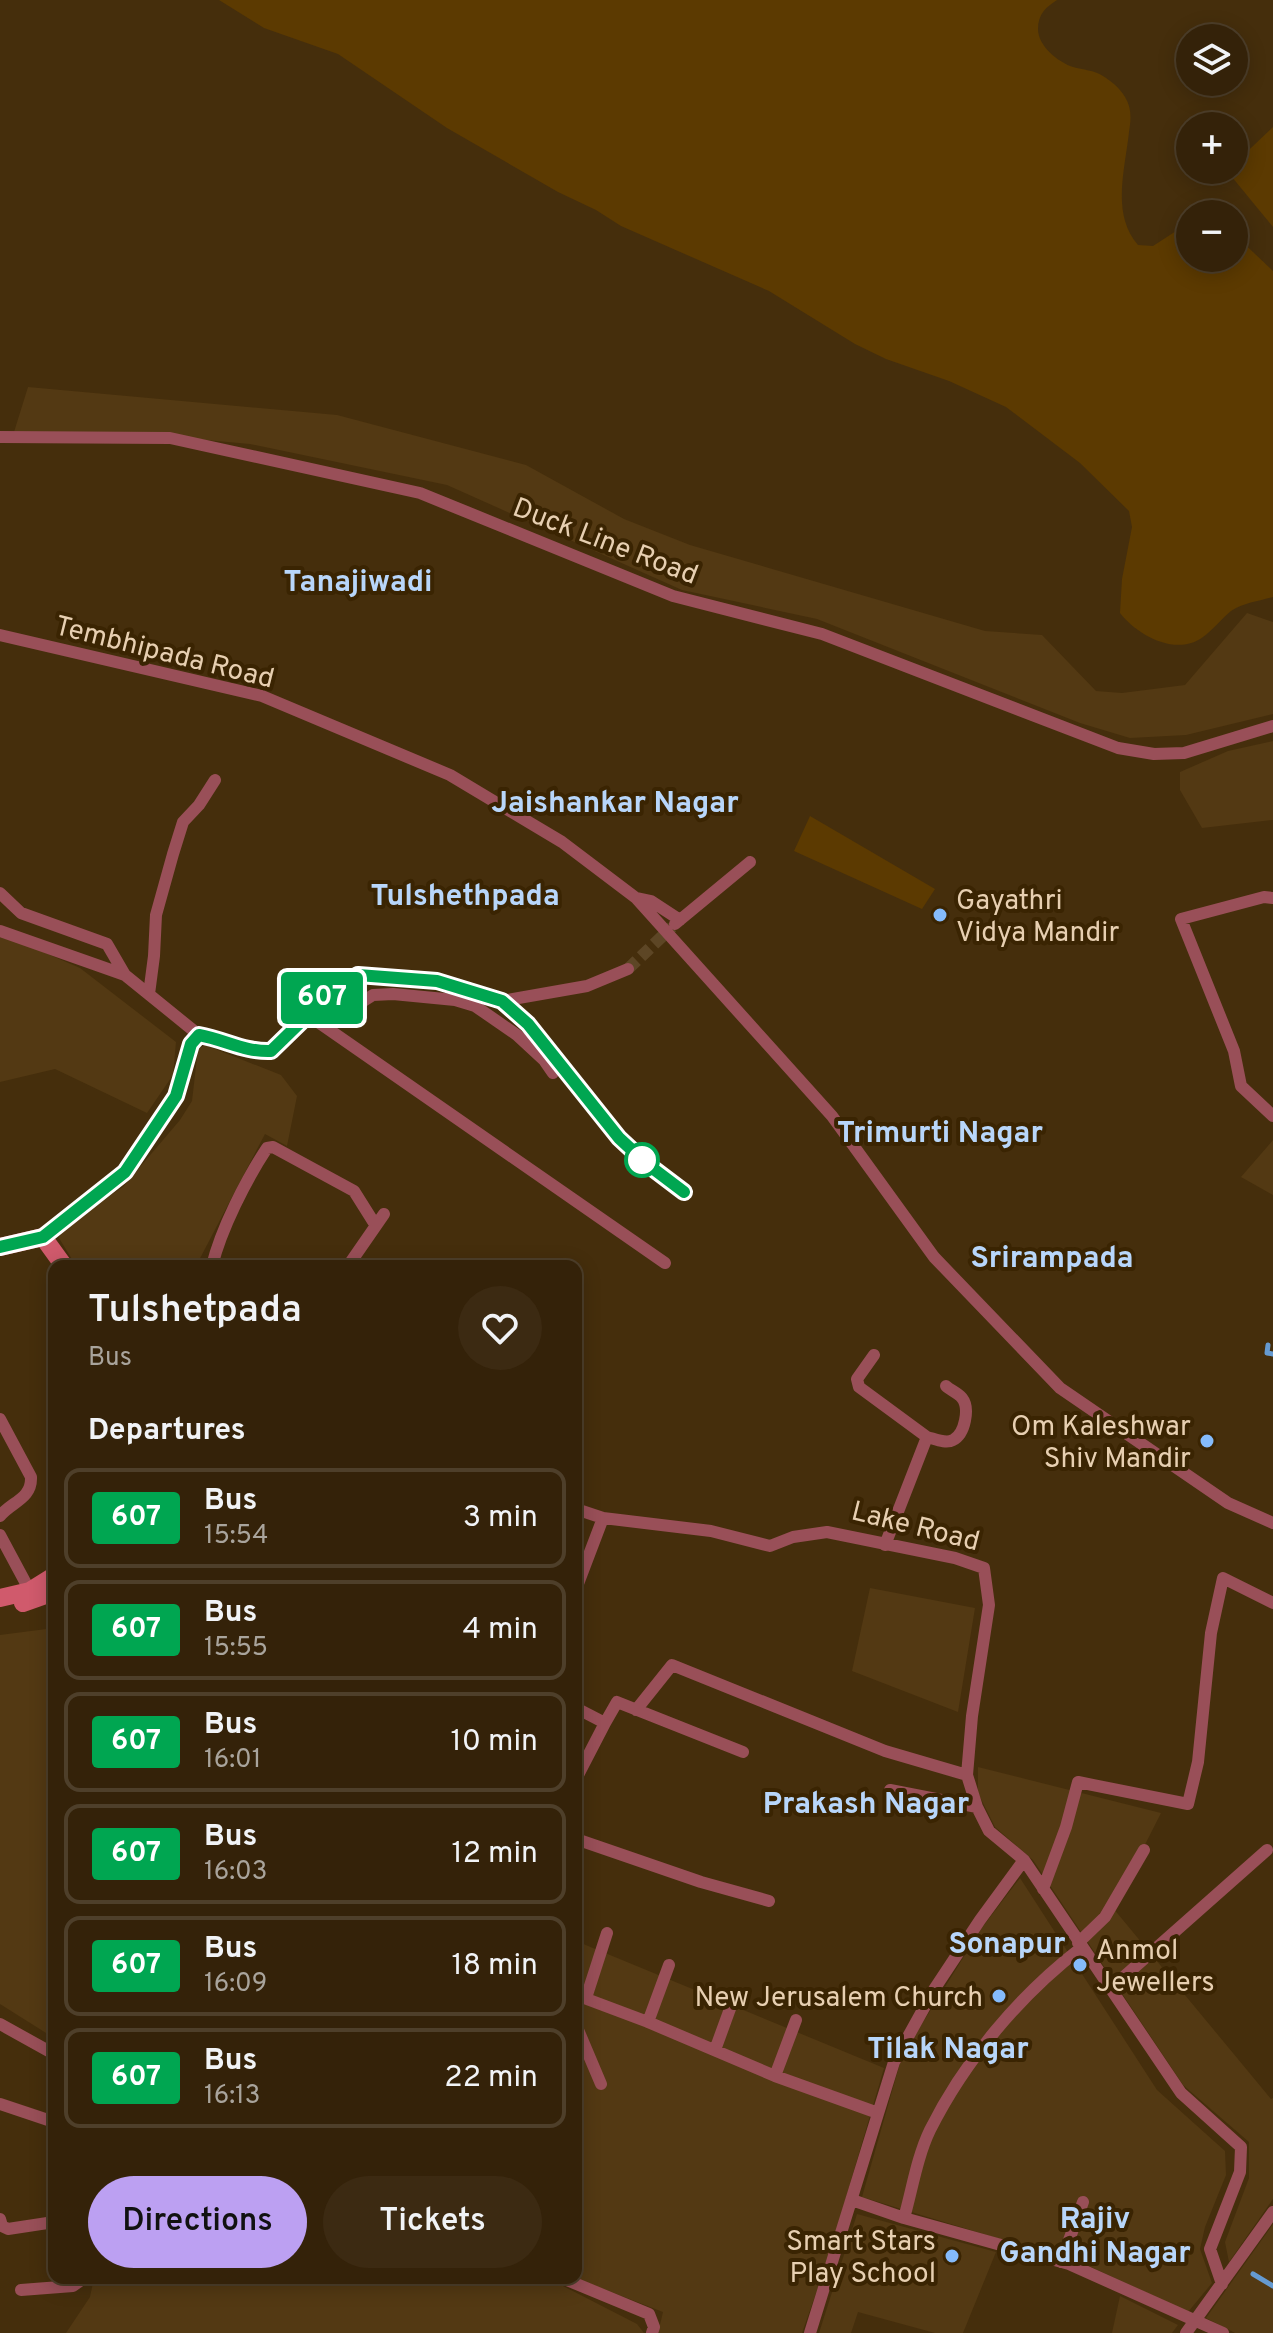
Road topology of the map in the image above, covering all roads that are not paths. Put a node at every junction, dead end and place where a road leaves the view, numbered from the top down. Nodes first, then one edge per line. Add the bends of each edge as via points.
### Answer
1 (0, 437) edge
2 (0, 635) edge
3 (1273, 726) edge
4 (215, 780) dead end
5 (750, 862) dead end
6 (0, 893) edge
7 (636, 898) junction
8 (1273, 898) edge
9 (0, 931) edge
10 (628, 969) tunnel mouth
11 (125, 975) junction
12 (149, 994) junction
13 (502, 1001) junction
14 (308, 1015) junction
15 (324, 1026) junction
16 (199, 1035) junction
17 (553, 1073) dead end
18 (1273, 1116) edge
19 (684, 1192) dead end
20 (384, 1214) dead end
21 (376, 1226) junction
22 (43, 1237) junction
23 (0, 1247) edge
24 (60, 1260) edge
25 (213, 1260) edge
26 (352, 1260) edge
27 (665, 1263) dead end
28 (874, 1355) dead end
29 (946, 1386) dead end
30 (0, 1419) edge
31 (927, 1437) junction
32 (582, 1511) edge
33 (0, 1516) edge
34 (603, 1518) junction
35 (1273, 1523) edge
36 (0, 1535) edge
37 (885, 1545) junction
38 (582, 1573) edge
39 (48, 1580) edge
40 (48, 1592) edge
41 (29, 1593) junction
42 (0, 1596) edge
43 (1273, 1603) edge
44 (0, 1608) edge
45 (636, 1710) junction
46 (582, 1711) edge
47 (605, 1723) junction
48 (743, 1752) dead end
49 (582, 1767) edge
50 (967, 1775) junction
51 (890, 1790) dead end
52 (977, 1807) junction
53 (582, 1841) edge
54 (1144, 1850) dead end
55 (1267, 1850) dead end
56 (1024, 1860) junction
57 (1043, 1889) junction
58 (769, 1901) dead end
59 (607, 1933) dead end
60 (1080, 1946) junction
61 (669, 1965) dead end
62 (1110, 1989) junction
63 (582, 1995) edge
64 (735, 1995) dead end
65 (582, 1997) edge
66 (796, 2020) dead end
67 (648, 2022) junction
68 (0, 2024) edge
69 (582, 2039) edge
70 (715, 2050) junction
71 (48, 2051) edge
72 (775, 2076) junction
73 (601, 2084) dead end
74 (0, 2104) edge
75 (878, 2113) junction
76 (48, 2120) edge
77 (852, 2200) junction
78 (1083, 2202) dead end
79 (1273, 2212) edge
80 (904, 2218) junction
81 (0, 2219) edge
82 (48, 2223) edge
83 (1061, 2262) junction
84 (76, 2284) edge
85 (576, 2284) edge
86 (1222, 2284) junction
87 (21, 2290) dead end
88 (1197, 2319) junction
89 (652, 2333) edge
90 (810, 2333) edge
91 (1186, 2333) edge
92 (1223, 2333) edge

1 - 3 street, Duck Line Road via 170,438 420,493 673,596 822,634 1118,748 1184,753
2 - 7 street, Tembhipada Road via 262,696 450,775 562,842
4 - 12 street via 183,822 173,854 156,915
5 - 7 street via 678,922 651,901
6 - 11 street via 21,913 107,944
7 - 35 street via 832,1116 934,1257 1060,1388 1228,1503
8 - 18 street via 1181,919 1234,1051 1241,1086
9 - 11 street
10 - 13 street via 587,986
11 - 12 street
12 - 16 street
13 - 14 street via 437,981 358,975 321,998
13 - 19 street via 528,1024 619,1138
14 - 15 street
14 - 16 street via 271,1051 252,1052
15 - 17 street via 373,995 455,1000 475,1006 517,1035
15 - 27 street
16 - 22 street via 191,1044 176,1096 125,1172
20 - 21 street
21 - 25 street via 354,1191 267,1148
21 - 26 street
22 - 23 street
22 - 24 street
28 - 31 street via 857,1379 859,1387
29 - 31 street via 966,1406 962,1431 945,1442
30 - 33 street via 32,1484 21,1501
31 - 37 street
32 - 34 street, Lake Road
34 - 37 street, Lake Road via 711,1531 770,1546 827,1532
34 - 38 street
36 - 41 street
37 - 50 street, Lake Road via 984,1568 989,1605
39 - 41 street
40 - 41 street
41 - 42 street
41 - 44 street
43 - 57 street via 1223,1578 1188,1804 1078,1782
45 - 47 street via 617,1702
45 - 48 street
45 - 50 street via 672,1665 885,1751
46 - 47 street
47 - 49 street
50 - 52 street, Lake Road
51 - 52 street
52 - 56 street, Lake Road via 989,1831
53 - 58 street
54 - 60 street via 1105,1917
55 - 62 street
56 - 57 street, Lake Road
56 - 75 street via 914,2022
57 - 60 street, Lake Road
59 - 63 street
60 - 62 street, Lake Road
60 - 80 street via 1028,1992 962,2076 929,2133
61 - 67 street
62 - 86 street, Lake Road via 1181,2093 1241,2147 1240,2172 1210,2249
64 - 70 street
65 - 67 street
66 - 72 street
67 - 70 street
68 - 71 street
69 - 73 street
70 - 72 street
72 - 75 street
74 - 76 street
75 - 77 street
77 - 80 street
77 - 90 street
78 - 83 street
79 - 86 street
80 - 83 street
81 - 82 street via 8,2229
83 - 88 street
84 - 87 street
85 - 89 street via 649,2314
86 - 88 street
88 - 91 street
88 - 92 street

